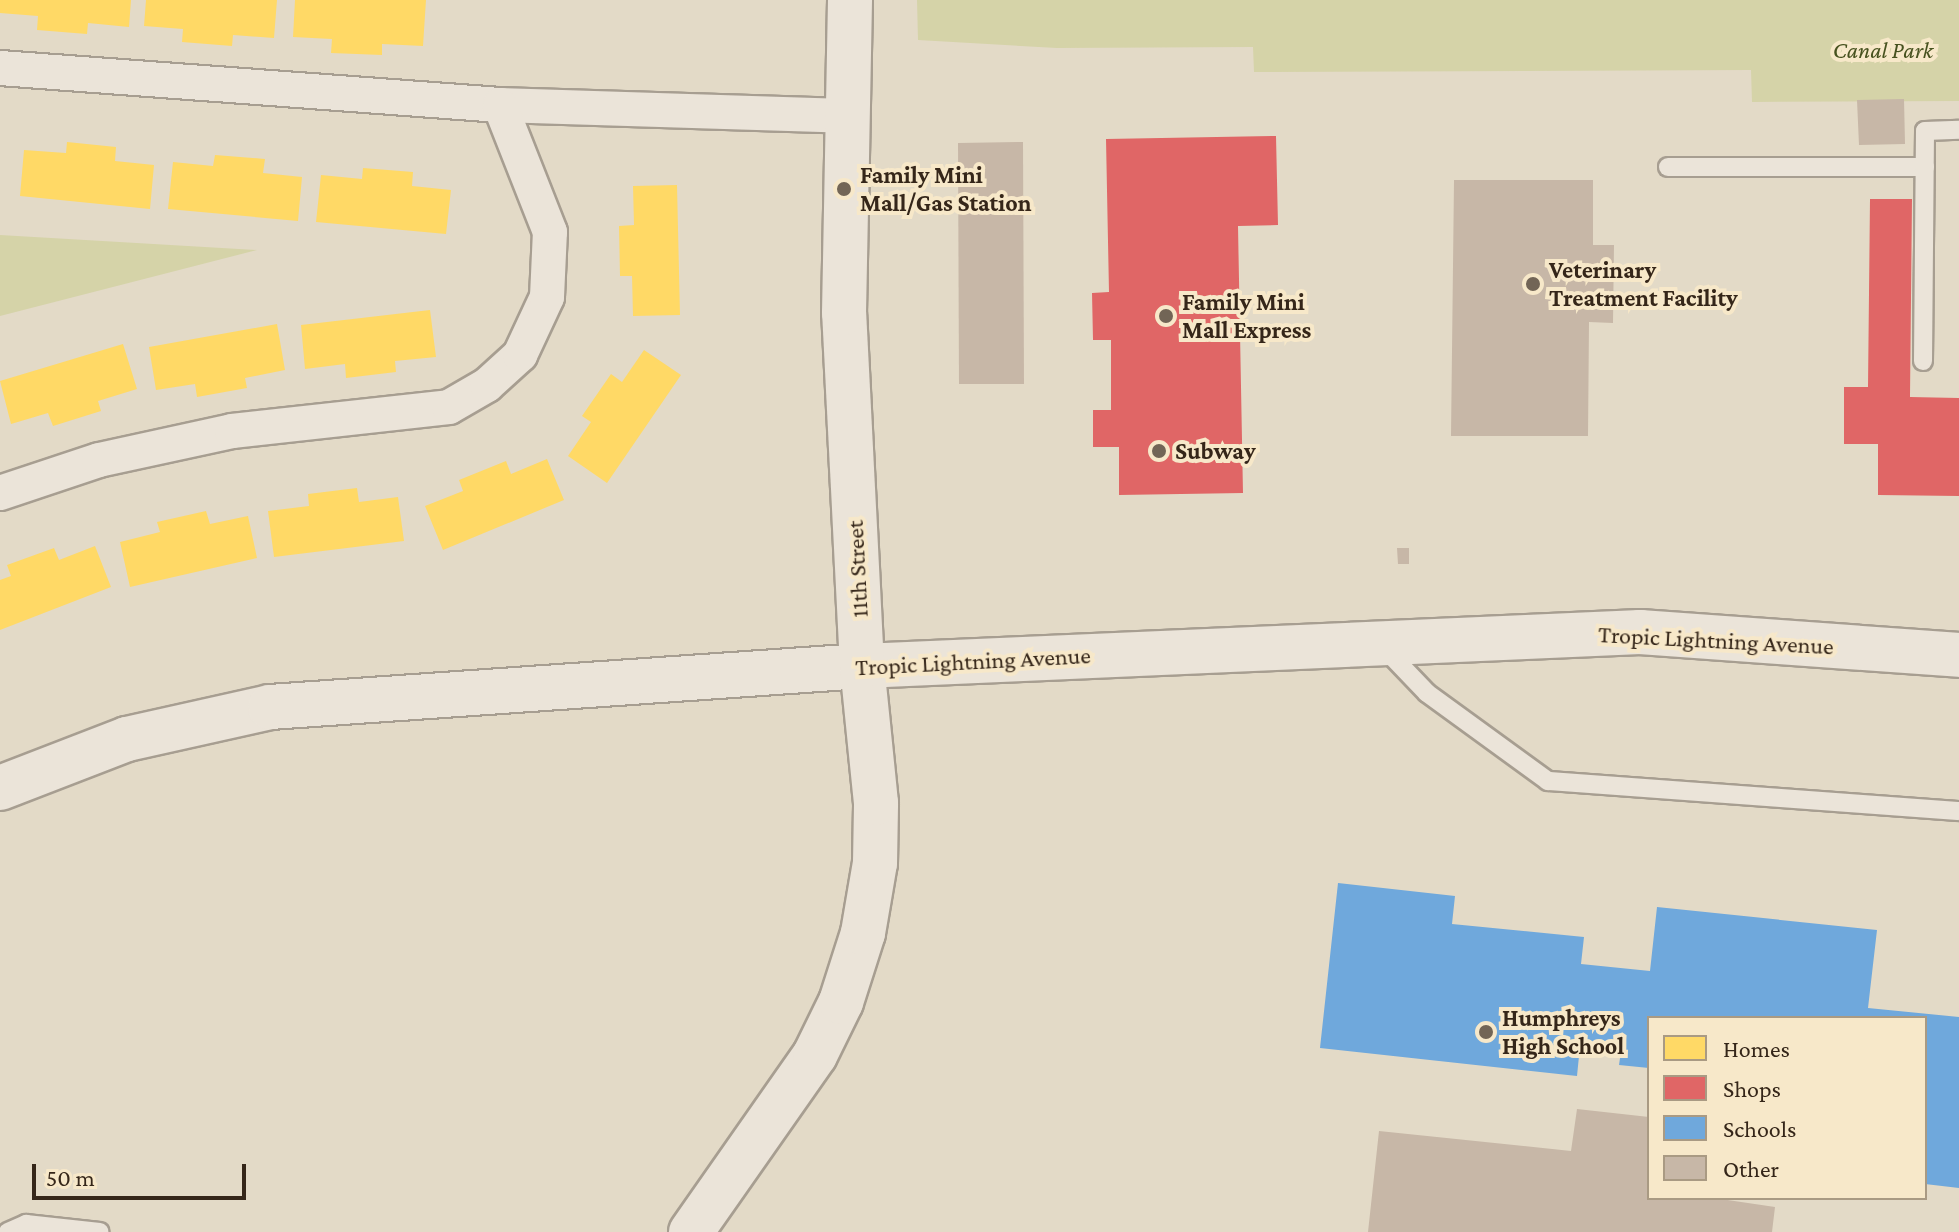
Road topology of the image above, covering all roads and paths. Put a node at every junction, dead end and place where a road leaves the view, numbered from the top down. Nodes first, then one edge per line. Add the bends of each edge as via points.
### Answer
1 (850, 0) edge
2 (0, 68) edge
3 (500, 105) junction
4 (845, 116) junction
5 (1959, 130) edge
6 (1668, 167) dead end
7 (1925, 167) junction
8 (1923, 361) dead end
9 (0, 493) edge
10 (1377, 640) junction
11 (1959, 655) edge
12 (862, 666) junction
13 (0, 788) edge
14 (1959, 811) edge
15 (8, 1232) edge
16 (100, 1232) edge
17 (691, 1232) edge

1 - 4 main road, 11th Street
2 - 3 street
3 - 4 street
3 - 9 street via 550,232 547,297 520,355 487,385 449,407 232,431 99,460
4 - 12 main road, 11th Street via 844,313
5 - 7 lane via 1925,131
6 - 7 lane
7 - 8 lane
10 - 11 main road, Tropic Lightning Avenue via 1640,632
10 - 12 main road, Tropic Lightning Avenue
10 - 14 lane via 1427,693 1548,781
12 - 13 main road, Tropic Lightning Avenue via 270,707 127,739
12 - 17 main road, 11th Street via 876,803 875,863 863,933 841,1002 815,1055
15 - 16 lane via 26,1224

